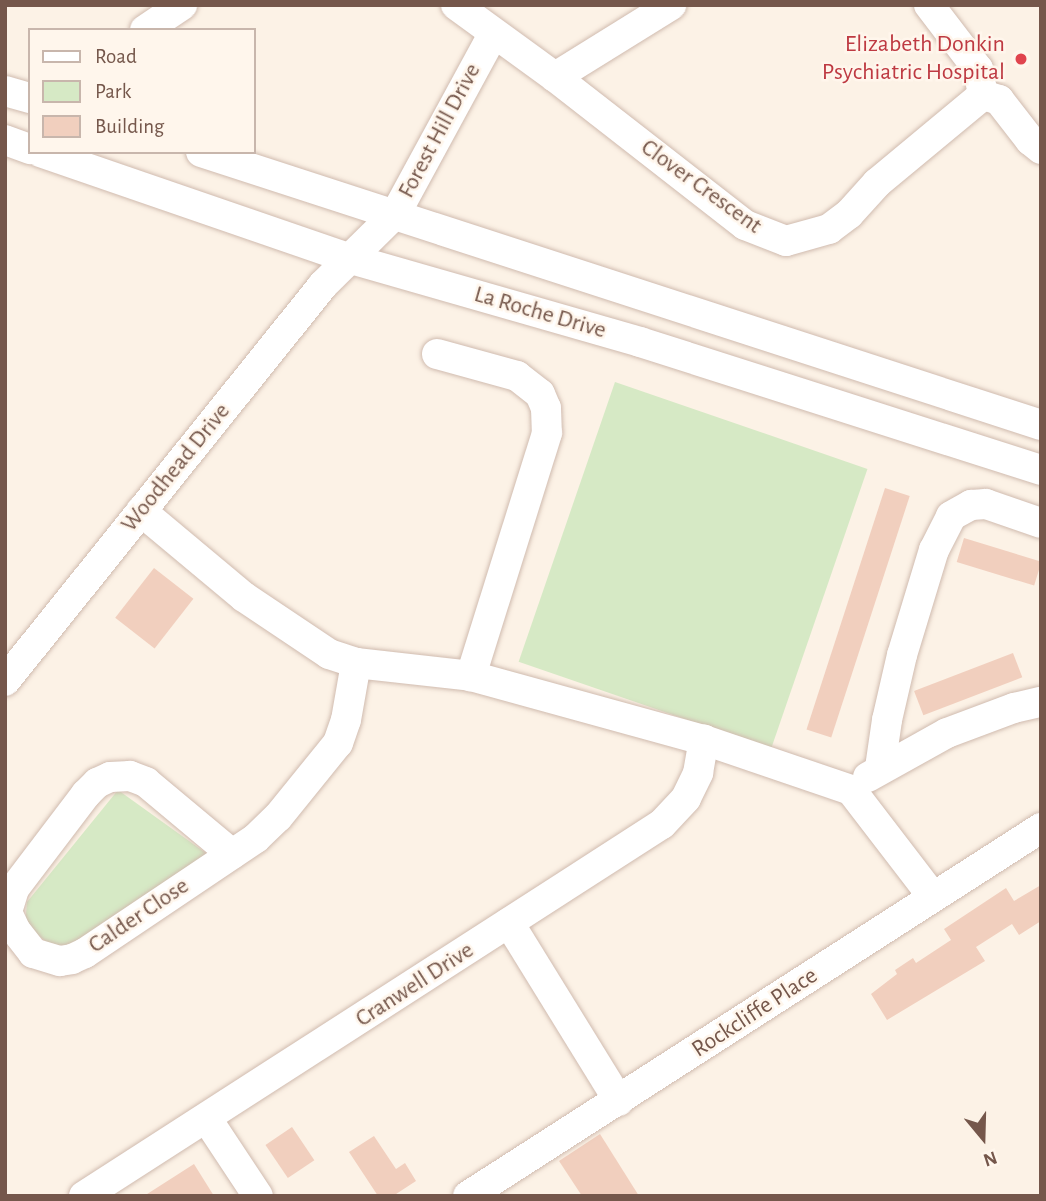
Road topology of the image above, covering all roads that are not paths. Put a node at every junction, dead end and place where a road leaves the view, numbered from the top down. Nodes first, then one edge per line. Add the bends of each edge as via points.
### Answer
1 (182, 5) edge
2 (456, 5) edge
3 (671, 5) edge
4 (929, 5) edge
5 (148, 28) edge
6 (493, 34) junction
7 (555, 77) junction
8 (5, 90) edge
9 (983, 95) junction
10 (28, 97) edge
11 (5, 140) edge
12 (28, 148) edge
13 (1041, 149) edge
14 (46, 154) edge
15 (207, 154) edge
16 (396, 214) junction
17 (351, 259) junction
18 (437, 354) dead end
19 (1041, 425) edge
20 (1041, 470) edge
21 (141, 511) junction
22 (1041, 523) edge
23 (356, 663) junction
24 (471, 676) junction
25 (5, 681) edge
26 (1041, 702) edge
27 (704, 740) junction
28 (880, 768) junction
29 (851, 790) junction
30 (1041, 828) edge
31 (232, 854) junction
32 (933, 897) junction
33 (509, 923) junction
34 (619, 1101) junction
35 (207, 1119) junction
36 (85, 1196) edge
37 (258, 1196) edge
38 (468, 1196) edge

1 - 5 street
2 - 6 street, Forest Hill Drive
3 - 7 street
4 - 9 street via 978,69
6 - 7 street, Clover Crescent
6 - 16 street, Forest Hill Drive
7 - 9 street, Clover Crescent via 745,225 786,241 829,229
8 - 10 street
9 - 13 street via 999,100
11 - 12 street
14 - 17 street, La Roche Drive
15 - 16 street, La Roche Drive
16 - 17 street, Forest Hill Drive
16 - 19 street, La Roche Drive
17 - 20 street, La Roche Drive via 640,342
17 - 21 street, Woodhead Drive via 323,285
18 - 24 street via 517,376 540,394 546,408 547,433
21 - 23 street via 304,641
21 - 25 street, Woodhead Drive
22 - 28 street via 985,504 960,508 951,516 934,550 902,655
23 - 24 street
23 - 31 street, Calder Close via 338,743 278,817
24 - 27 street
26 - 28 street via 947,733
27 - 29 street
27 - 33 street, Cranwell Drive via 698,773 676,812
28 - 29 street
29 - 32 street
30 - 32 street, Rockcliffe Place
31 - 31 street, Calder Close via 146,782 130,776 110,777 86,794 14,889 7,912 33,953 60,961 72,959
32 - 34 street, Rockcliffe Place
33 - 34 street
33 - 35 street, Cranwell Drive
34 - 38 street, Rockcliffe Place
35 - 36 street, Cranwell Drive
35 - 37 street

